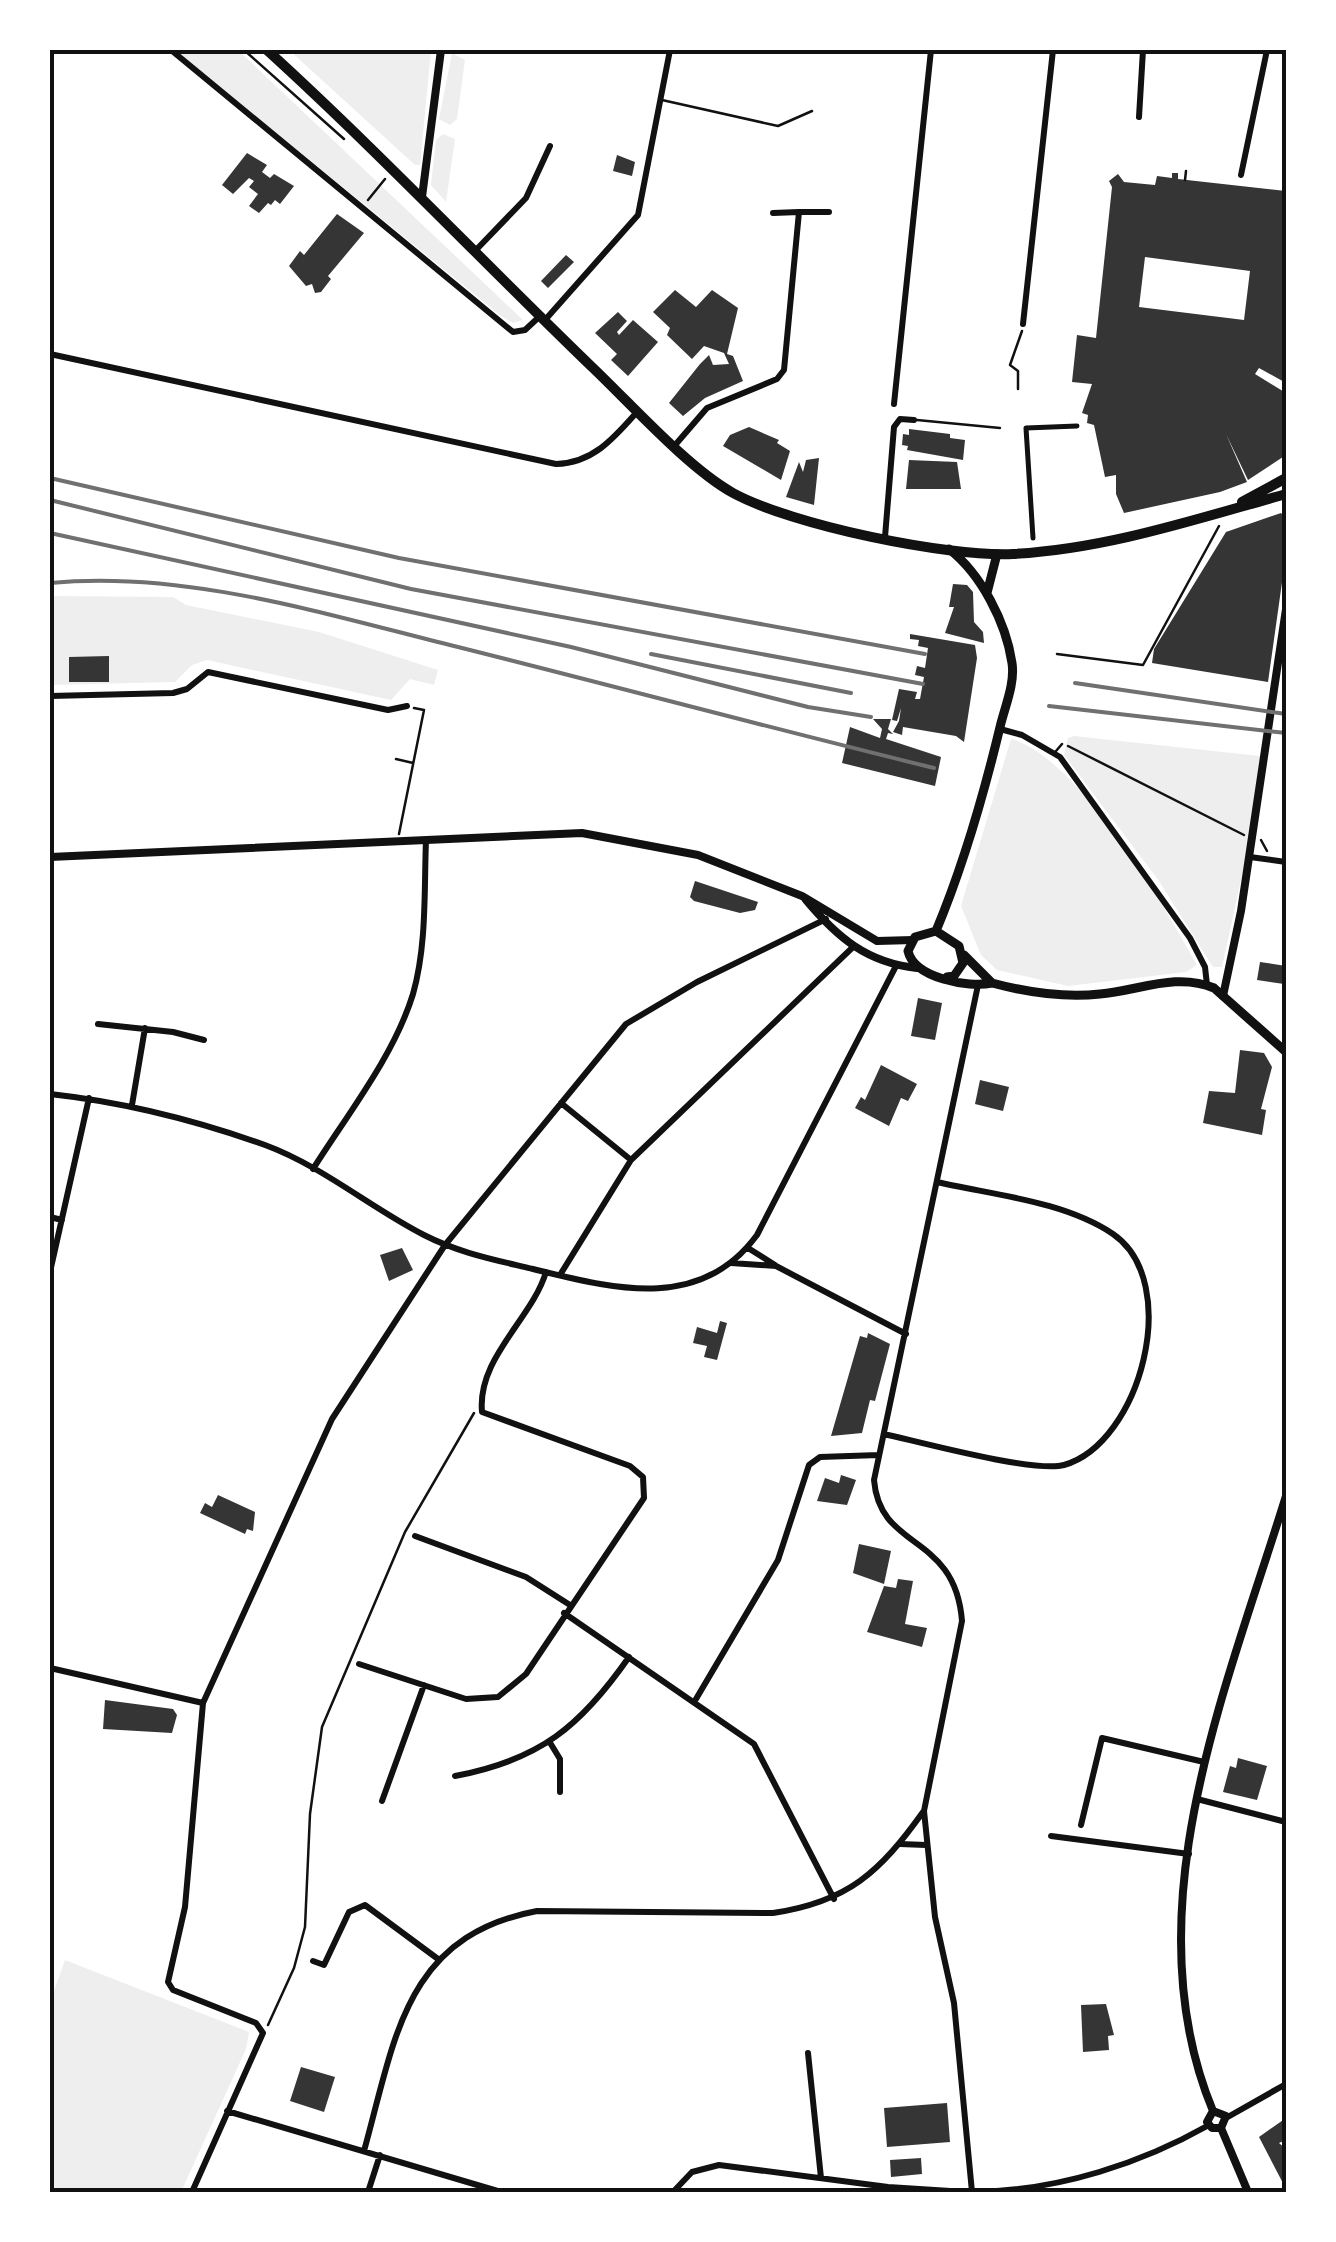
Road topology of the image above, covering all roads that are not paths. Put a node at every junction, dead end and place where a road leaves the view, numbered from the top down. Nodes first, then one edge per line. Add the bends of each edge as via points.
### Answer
1 (171, 50) edge
2 (266, 50) edge
3 (441, 50) edge
4 (670, 50) edge
5 (931, 50) edge
6 (1053, 50) edge
7 (1143, 50) edge
8 (1267, 50) edge
9 (660, 100) junction
10 (812, 111) dead end
11 (1139, 117) dead end
12 (550, 146) dead end
13 (1242, 175) dead end
14 (422, 197) junction
15 (799, 212) junction
16 (829, 212) dead end
17 (772, 213) dead end
18 (474, 251) junction
19 (542, 319) junction
20 (1022, 324) road end
21 (50, 354) edge
22 (896, 406) dead end
23 (638, 411) junction
24 (914, 420) joint
25 (1077, 426) dead end
26 (1000, 428) dead end
27 (678, 447) junction
28 (1286, 475) edge
29 (1269, 486) junction
30 (1286, 492) edge
31 (1233, 507) junction
32 (884, 537) junction
33 (1033, 538) dead end
34 (947, 548) junction
35 (996, 554) junction
36 (988, 596) junction
37 (1286, 609) edge
38 (50, 696) edge
39 (407, 706) road end
40 (1000, 730) junction
41 (1062, 744) road end
42 (1054, 752) junction
43 (426, 838) junction
44 (50, 857) edge
45 (1250, 858) junction
46 (1286, 862) edge
47 (802, 896) junction
48 (835, 913) junction
49 (824, 921) junction
50 (936, 931) junction
51 (912, 940) junction
52 (852, 948) junction
53 (964, 955) junction
54 (896, 966) junction
55 (917, 968) junction
56 (946, 978) junction
57 (992, 983) junction
58 (978, 985) junction
59 (1207, 985) junction
60 (1223, 996) junction
61 (98, 1024) dead end
62 (145, 1028) junction
63 (204, 1040) dead end
64 (1286, 1052) edge
65 (50, 1094) edge
66 (88, 1098) junction
67 (561, 1103) junction
68 (132, 1104) junction
69 (631, 1160) junction
70 (313, 1170) junction
71 (937, 1182) junction
72 (50, 1217) edge
73 (62, 1220) junction
74 (445, 1245) junction
75 (748, 1248) junction
76 (731, 1263) junction
77 (776, 1266) junction
78 (50, 1272) edge
79 (546, 1272) junction
80 (560, 1275) junction
81 (906, 1334) junction
82 (884, 1434) junction
83 (878, 1455) junction
84 (1286, 1496) edge
85 (415, 1536) dead end
86 (570, 1606) junction
87 (564, 1614) junction
88 (629, 1657) junction
89 (359, 1664) dead end
90 (50, 1668) edge
91 (424, 1685) junction
92 (696, 1700) junction
93 (204, 1703) junction
94 (548, 1741) junction
95 (1204, 1762) junction
96 (455, 1776) dead end
97 (560, 1792) dead end
98 (1198, 1799) junction
99 (382, 1801) dead end
100 (924, 1811) junction
101 (1286, 1822) edge
102 (1081, 1824) dead end
103 (1051, 1836) dead end
104 (900, 1844) junction
105 (926, 1845) junction
106 (1189, 1854) junction
107 (834, 1899) junction
108 (438, 1959) junction
109 (314, 1962) dead end
110 (808, 2053) dead end
111 (1286, 2084) edge
112 (227, 2110) junction
113 (1213, 2110) junction
114 (1226, 2118) junction
115 (1208, 2125) junction
116 (1221, 2128) junction
117 (364, 2151) junction
118 (380, 2155) junction
119 (821, 2178) junction
120 (1020, 2191) edge
121 (192, 2192) edge
122 (368, 2192) edge
123 (501, 2192) edge
124 (673, 2192) edge
125 (969, 2192) edge
126 (981, 2192) edge
127 (1248, 2192) edge

1 - 19 street via 513,332
2 - 14 main road
3 - 14 street
4 - 9 street
5 - 22 street
6 - 20 street
7 - 11 street
8 - 13 street
9 - 10 lane via 778,126
9 - 19 street via 638,215
12 - 18 street via 526,198
14 - 18 main road
15 - 16 street
15 - 17 street
15 - 27 street via 784,370 777,379 706,408
18 - 19 main road
19 - 23 main road
21 - 23 street via 556,464 574,464 601,449
23 - 27 main road
24 - 26 lane
24 - 32 street via 896,421 894,427
25 - 33 street via 1026,428
27 - 32 main road via 730,491 781,515
28 - 29 main road
29 - 30 street
29 - 31 main road
30 - 31 main road
31 - 35 main road via 1105,542
32 - 34 main road
34 - 35 main road
34 - 36 main road via 969,566
35 - 36 main road
36 - 40 main road via 1012,664
37 - 45 street
38 - 39 street via 173,693 208,672 388,710
40 - 42 street
40 - 50 main road
41 - 42 lane
42 - 59 street via 1190,938
43 - 44 street
43 - 47 street via 529,832 645,842
43 - 70 street via 422,940 412,996
45 - 46 street
45 - 60 street
47 - 48 street
47 - 49 street
48 - 49 street
48 - 51 street via 882,943
49 - 52 street
49 - 67 street via 641,1012
50 - 51 main road
50 - 53 main road
51 - 55 main road via 908,951
52 - 54 street
52 - 69 street
53 - 56 main road
53 - 57 main road
54 - 55 street
54 - 75 street
55 - 56 main road
56 - 58 main road
57 - 58 main road
57 - 59 main road via 1076,996 1174,982
58 - 71 street
59 - 60 main road
60 - 64 main road
61 - 62 street
62 - 63 street
62 - 68 street
65 - 66 street
66 - 68 street
66 - 73 street
67 - 69 street
67 - 74 street
68 - 70 street via 268,1146
69 - 80 street
70 - 74 street
71 - 81 street
71 - 82 street via 1071,1214 1114,1234 1145,1280 1148,1332 1139,1378 1098,1450 1061,1466
72 - 73 street
73 - 78 street
74 - 79 street
74 - 93 street via 332,1419
75 - 76 street
75 - 77 street
76 - 77 street
76 - 80 street via 670,1290 616,1289
77 - 81 street
79 - 80 street
79 - 86 street via 503,1344 480,1406 484,1415 630,1466 643,1478 644,1498
81 - 82 street
82 - 83 street
83 - 92 street via 820,1457 809,1465 778,1560
83 - 100 street via 874,1480 881,1512 934,1554 960,1597 962,1621
84 - 95 street
85 - 86 street via 526,1577
86 - 87 street
87 - 88 street
87 - 91 street via 526,1674 498,1697 466,1699
88 - 92 street
88 - 94 street via 587,1714
89 - 91 street
90 - 93 street
91 - 99 street
92 - 107 street via 754,1744
93 - 112 street via 186,1907 168,1982 263,2029
94 - 96 street via 498,1768
94 - 97 street via 560,1759
95 - 98 street
95 - 102 street via 1102,1738
98 - 101 street
98 - 106 street
100 - 104 street
100 - 105 street
103 - 106 street
104 - 105 street
104 - 107 street
105 - 125 street via 954,2002
106 - 113 street via 1184,1982 1194,2056
107 - 108 street via 773,1913 536,1911 484,1926
108 - 109 street via 365,1905 349,1912 324,1965
108 - 117 street via 402,2014
110 - 119 street
111 - 114 street
112 - 117 street
112 - 121 street
113 - 114 street
113 - 115 street
114 - 116 street
115 - 116 street
115 - 120 street via 1128,2163
116 - 127 street
117 - 118 street
118 - 122 street
118 - 123 street
119 - 124 street via 719,2165 692,2172
119 - 125 street
120 - 126 street

